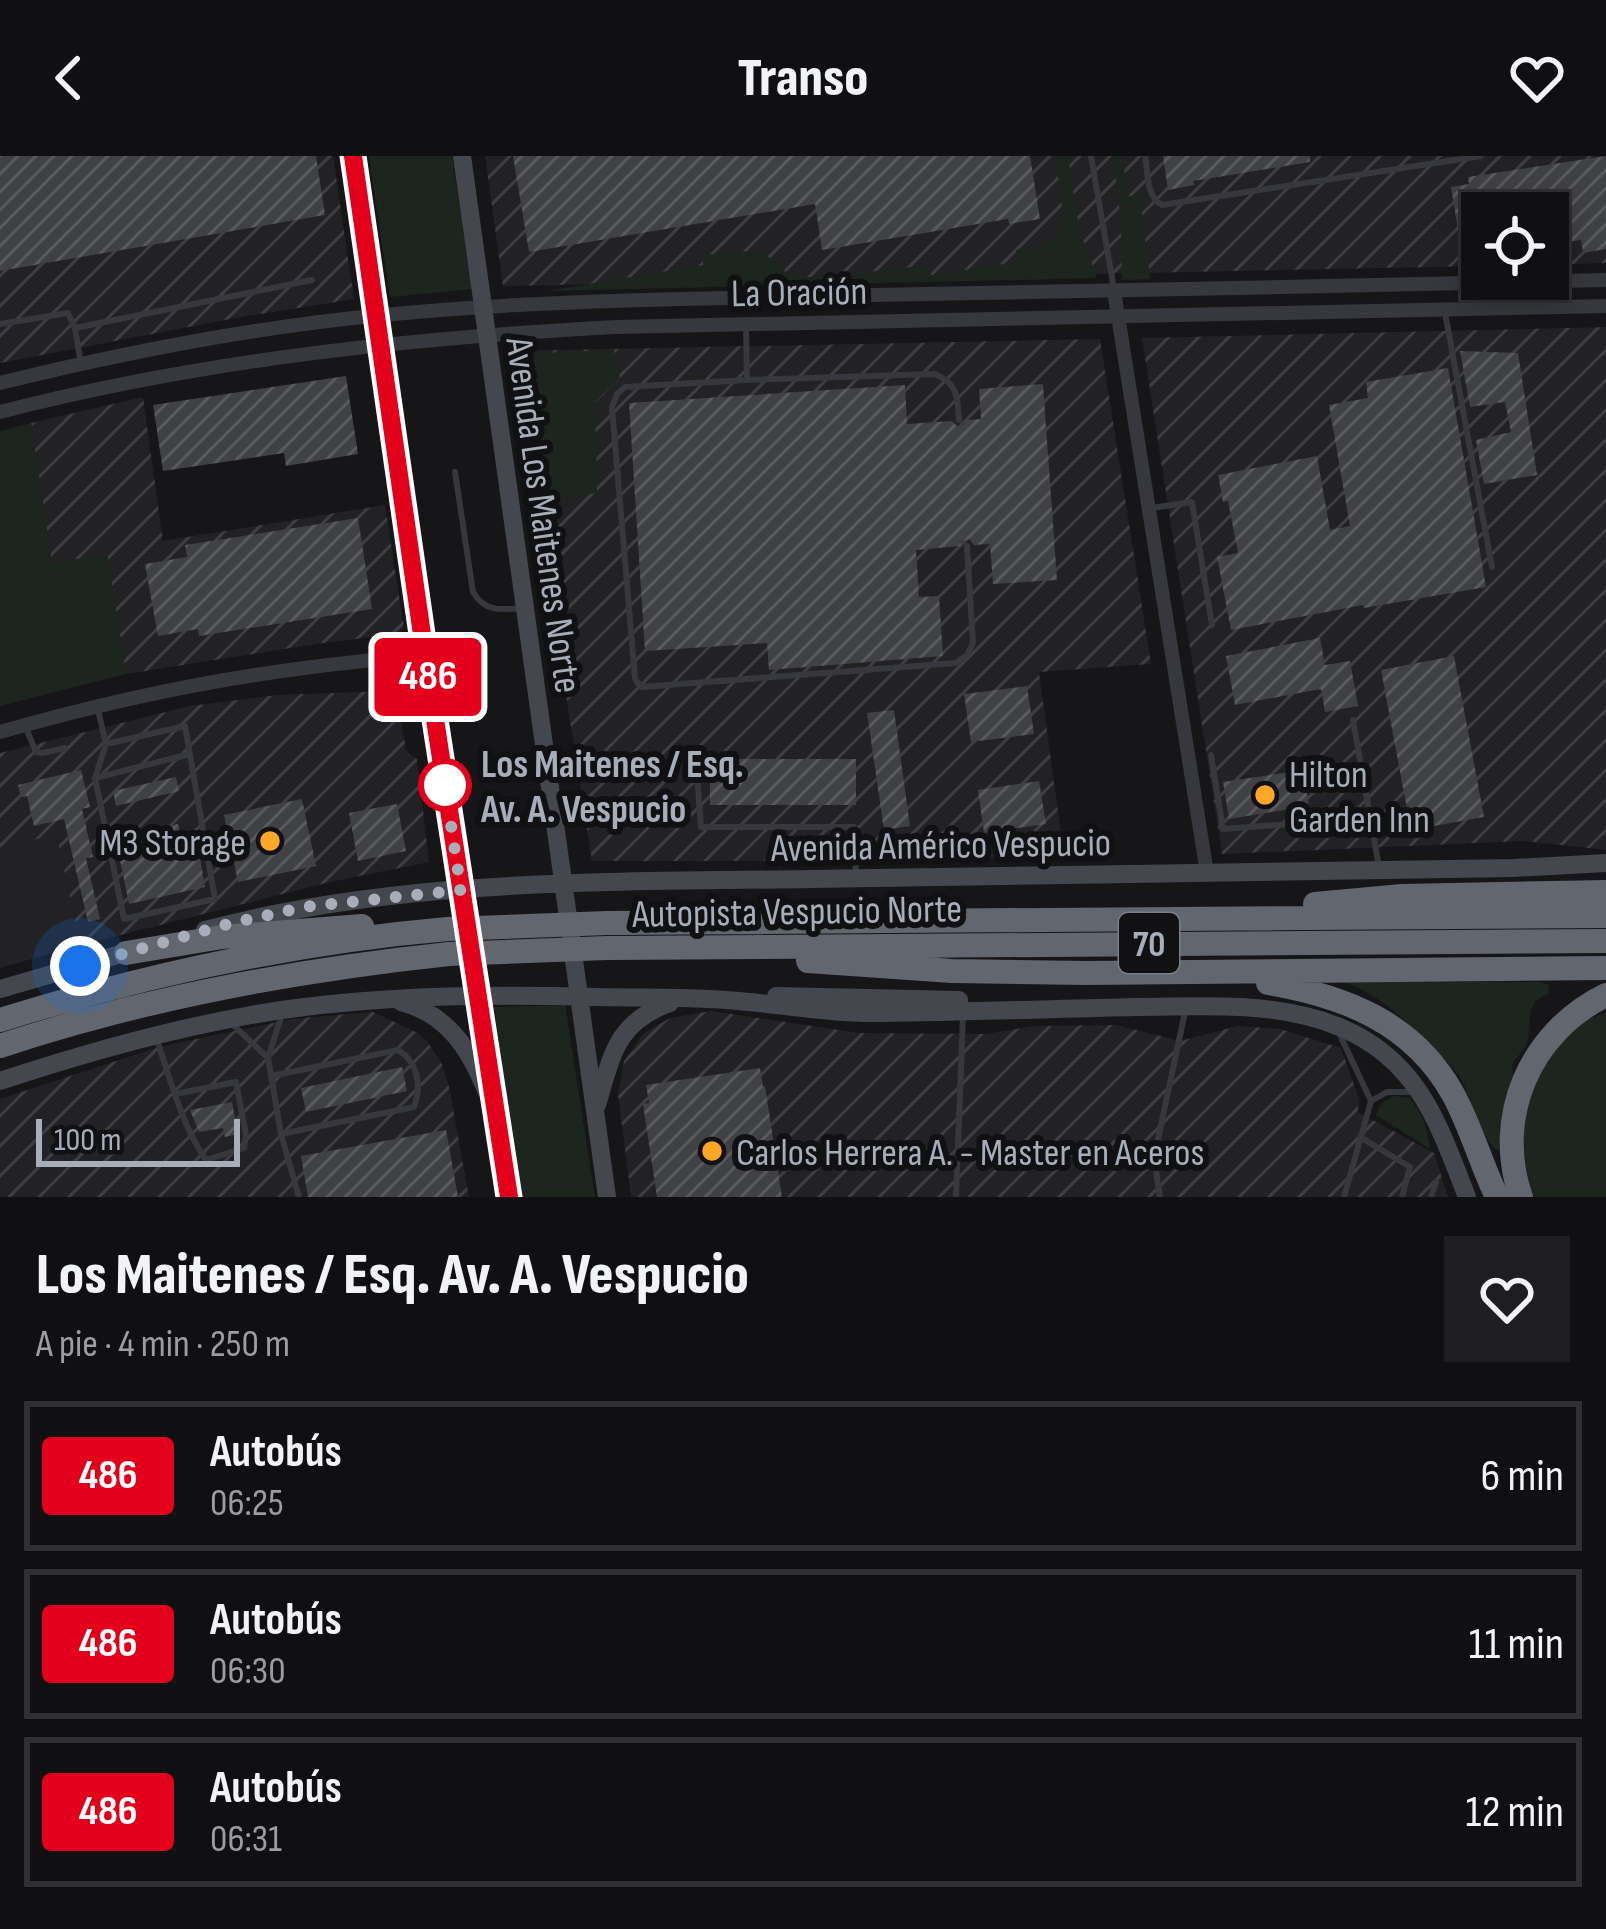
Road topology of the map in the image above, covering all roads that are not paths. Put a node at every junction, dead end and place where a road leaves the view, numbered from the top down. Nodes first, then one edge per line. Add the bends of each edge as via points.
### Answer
1 (353, 156) edge
2 (462, 156) edge
3 (1091, 156) edge
4 (1145, 156) edge
5 (1481, 156) edge
6 (312, 280) dead end
7 (1606, 280) edge
8 (1114, 291) junction
9 (1606, 306) edge
10 (484, 308) junction
11 (1444, 309) junction
12 (377, 316) junction
13 (1117, 318) junction
14 (0, 324) edge
15 (746, 325) junction
16 (75, 328) junction
17 (486, 335) junction
18 (381, 344) junction
19 (81, 364) junction
20 (747, 380) junction
21 (0, 383) edge
22 (0, 412) edge
23 (959, 420) dead end
24 (455, 472) dead end
25 (1148, 509) junction
26 (967, 546) dead end
27 (1492, 567) dead end
28 (524, 608) junction
29 (1212, 625) dead end
30 (425, 655) junction
31 (97, 706) junction
32 (1354, 719) dead end
33 (26, 724) junction
34 (0, 731) edge
35 (106, 744) junction
36 (64, 748) dead end
37 (190, 754) junction
38 (1211, 755) dead end
39 (696, 764) dead end
40 (95, 778) junction
41 (1370, 818) junction
42 (1606, 863) edge
43 (1380, 870) junction
44 (1207, 873) junction
45 (856, 878) junction
46 (564, 884) junction
47 (1606, 889) edge
48 (461, 890) junction
49 (1606, 916) edge
50 (1187, 919) junction
51 (607, 936) junction
52 (442, 938) junction
53 (1606, 941) edge
54 (692, 947) junction
55 (126, 953) junction
56 (1606, 968) edge
57 (1201, 972) junction
58 (0, 989) edge
59 (479, 995) junction
60 (1606, 995) edge
61 (579, 996) junction
62 (683, 998) junction
63 (712, 999) junction
64 (390, 1000) junction
65 (1186, 1007) junction
66 (1023, 1009) junction
67 (284, 1010) junction
68 (963, 1011) junction
69 (0, 1020) edge
70 (227, 1020) junction
71 (1335, 1025) junction
72 (156, 1036) junction
73 (0, 1046) edge
74 (268, 1058) junction
75 (271, 1076) junction
76 (0, 1081) edge
77 (175, 1094) junction
78 (1422, 1095) junction
79 (1371, 1100) junction
80 (596, 1110) junction
81 (497, 1119) junction
82 (281, 1134) junction
83 (1360, 1136) junction
84 (1436, 1183) dead end
85 (299, 1197) edge
86 (508, 1197) edge
87 (607, 1197) edge
88 (956, 1197) edge
89 (1160, 1197) edge
90 (1344, 1197) edge
91 (1402, 1197) edge
92 (1431, 1197) edge
93 (1467, 1197) edge
94 (1497, 1197) edge
95 (1522, 1197) edge

1 - 12 street
2 - 10 street, Avenida Los Maitenes Norte
3 - 8 lane
4 - 5 lane via 1151,193 1162,205
6 - 16 lane
7 - 8 street, La Oración
8 - 10 street, La Oración
8 - 13 street
9 - 11 street, La Oración
10 - 12 street, La Oración
10 - 17 street, Avenida Los Maitenes Norte
11 - 13 street, La Oración
11 - 27 lane
12 - 18 street
12 - 19 street, La Oración
13 - 15 street, La Oración
13 - 25 street
14 - 16 lane via 68,313
15 - 17 street, La Oración
15 - 20 lane
16 - 19 lane
17 - 18 street, La Oración
17 - 28 street, Avenida Los Maitenes Norte
18 - 22 street, La Oración via 148,379
18 - 30 street
19 - 21 street, La Oración
20 - 23 lane via 935,374 954,387
20 - 26 lane via 625,387 612,407 641,687 956,663 973,643
24 - 28 lane via 476,598 491,609
25 - 29 lane via 1192,502
25 - 44 street
28 - 46 street, Avenida Los Maitenes Norte
30 - 31 street
30 - 48 street
31 - 33 street
31 - 35 lane
32 - 41 lane
33 - 34 street
33 - 36 lane via 36,752
35 - 37 lane via 185,726
35 - 40 lane
37 - 40 lane
37 - 40 lane via 215,898 124,919
38 - 41 lane via 1223,829
39 - 45 lane via 701,827 854,827
41 - 43 lane
42 - 43 street, Avenida Américo Vespucio
43 - 44 street, Avenida Américo Vespucio
44 - 45 street, Avenida Américo Vespucio
45 - 46 street, Avenida Américo Vespucio
46 - 48 street, Avenida Américo Vespucio
46 - 61 street, Avenida Los Maitenes Norte
47 - 50 highway via 1380,898
48 - 55 street, Avenida Américo Vespucio via 304,907
48 - 59 street
49 - 50 highway, Autopista Vespucio Norte / 70
50 - 51 highway, Autopista Vespucio Norte / 70
51 - 52 highway, Autopista Vespucio Norte / 70, bridge
51 - 54 highway, Autopista Vespucio Norte / 70
52 - 55 highway via 380,926 305,928
52 - 69 highway, Autopista Vespucio Norte / 70 via 336,943 227,962
52 - 73 highway, Autopista Vespucio Norte / 70
53 - 54 highway, Autopista Vespucio Norte / 70
54 - 57 highway via 952,971
55 - 58 street, Avenida Américo Vespucio
56 - 57 highway
57 - 94 highway via 1316,992 1392,1027 1453,1095
59 - 61 street
59 - 64 street
59 - 81 street
60 - 95 highway via 1555,1031 1521,1087 1512,1135
61 - 62 street
61 - 80 street, Avenida Los Maitenes Norte
62 - 63 street
62 - 80 street via 628,1027
63 - 66 street via 895,997
63 - 68 street via 841,1012
64 - 67 street
64 - 81 street via 449,1028 476,1066
65 - 66 street
65 - 71 street via 1281,1011
65 - 89 lane via 1154,1159
66 - 68 street
67 - 70 street
67 - 74 lane
68 - 88 lane
70 - 72 street
70 - 74 lane
71 - 78 street via 1385,1054
71 - 79 lane
72 - 76 street
72 - 77 lane
74 - 75 lane
75 - 82 lane
75 - 82 lane via 398,1050 417,1075 415,1107
77 - 77 lane via 236,1082 244,1148 206,1160
78 - 79 lane via 1395,1091
78 - 93 street
79 - 83 lane
80 - 87 street, Avenida Los Maitenes Norte
81 - 86 street
82 - 85 lane
83 - 90 lane
83 - 91 lane via 1410,1168
84 - 92 lane

